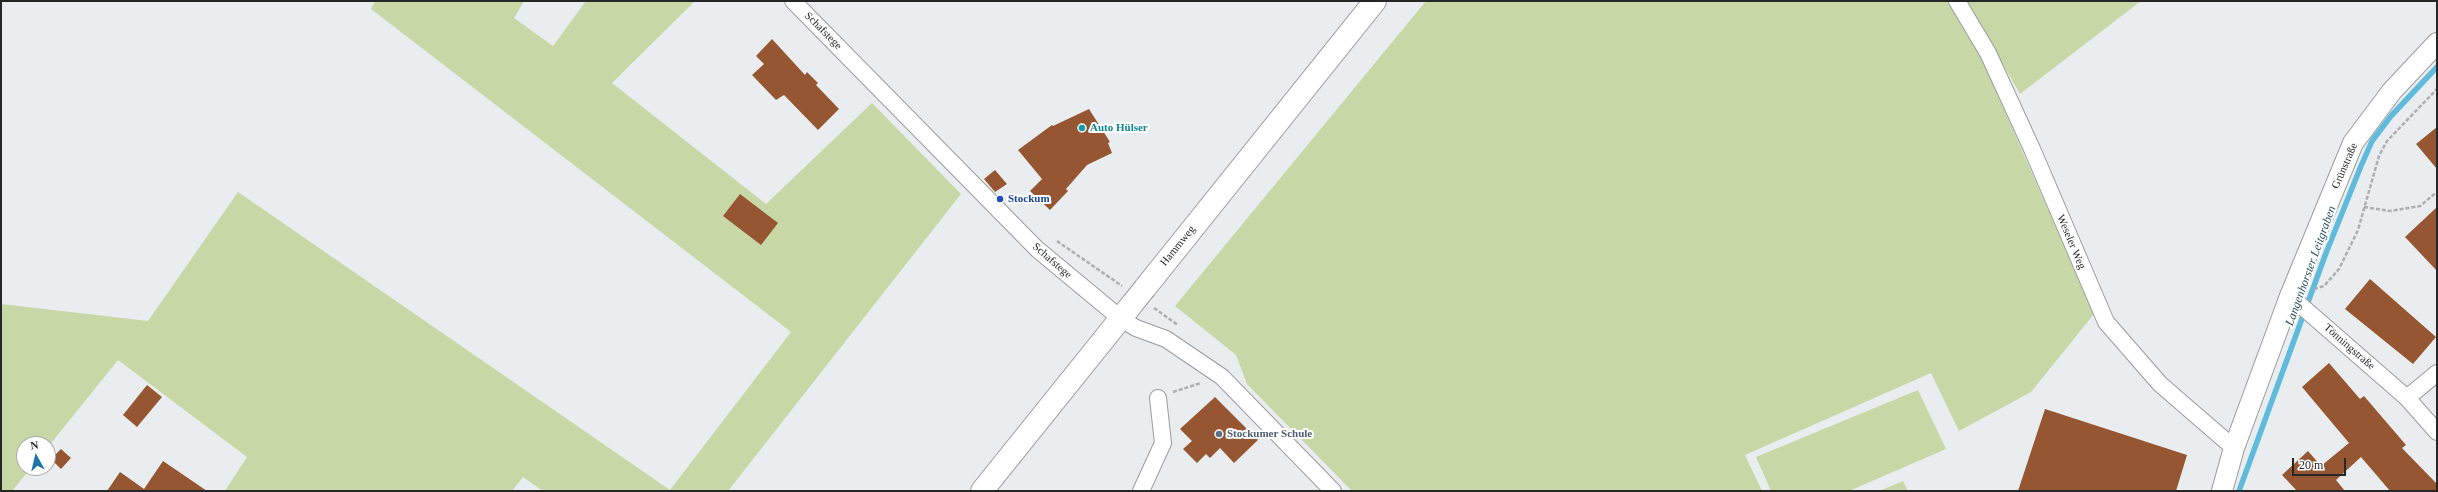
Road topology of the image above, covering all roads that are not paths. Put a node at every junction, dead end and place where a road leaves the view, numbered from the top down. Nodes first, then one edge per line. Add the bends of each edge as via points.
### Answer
1 (793, 1) edge
2 (1375, 1) edge
3 (1957, 1) edge
4 (2437, 42) edge
5 (2290, 296) junction
6 (1133, 303) junction
7 (2437, 373) edge
8 (1158, 398) road end
9 (2407, 398) junction
10 (2437, 432) edge
11 (2234, 448) junction
12 (982, 491) edge
13 (1141, 491) edge
14 (1333, 491) edge
15 (2222, 491) edge

1 - 6 street, Schafstege via 1038,249
2 - 6 main road, Hammweg
3 - 11 street, Weseler Weg via 1988,53 2106,322 2160,384
4 - 5 street, Grünstraße via 2392,91 2353,143
5 - 9 street, Tönningstraße
5 - 11 street, Grünstraße
6 - 12 main road, Hammweg
6 - 14 street, Schafstege via 1136,328 1166,340 1222,377
7 - 9 street
8 - 13 street via 1163,443
9 - 10 street, Tönningstraße
11 - 15 street, Grünstraße

